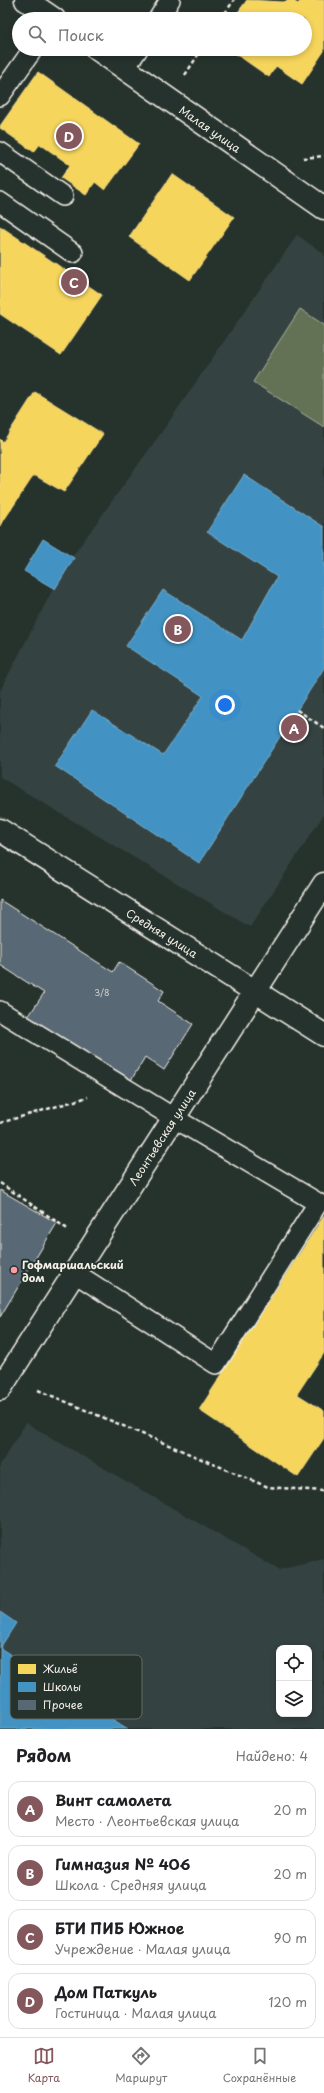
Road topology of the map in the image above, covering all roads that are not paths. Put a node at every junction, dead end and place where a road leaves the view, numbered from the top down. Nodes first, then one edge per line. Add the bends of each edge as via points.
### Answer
1 (26, 0) edge
2 (170, 0) edge
3 (43, 12) edge
4 (162, 12) edge
5 (28, 56) edge
6 (107, 56) edge
7 (133, 56) edge
8 (125, 68) junction
9 (0, 96) edge
10 (0, 152) edge
11 (62, 196) dead end
12 (0, 202) edge
13 (324, 208) edge
14 (73, 253) dead end
15 (0, 830) edge
16 (324, 884) edge
17 (255, 991) junction
18 (0, 1011) edge
19 (324, 1035) edge
20 (174, 1118) junction
21 (74, 1273) junction
22 (0, 1390) edge

1 - 3 street
2 - 4 lane
5 - 9 lane
6 - 8 street, Малая улица
7 - 8 lane
8 - 13 street, Малая улица
10 - 11 lane
12 - 14 lane
15 - 17 street, Средняя улица
16 - 17 street, Леонтьевская улица
17 - 19 street, Средняя улица
17 - 20 street, Леонтьевская улица
18 - 20 lane
20 - 21 street, Леонтьевская улица
20 - 21 lane via 318,1203 221,1357 216,1364
21 - 22 street, Леонтьевская улица

